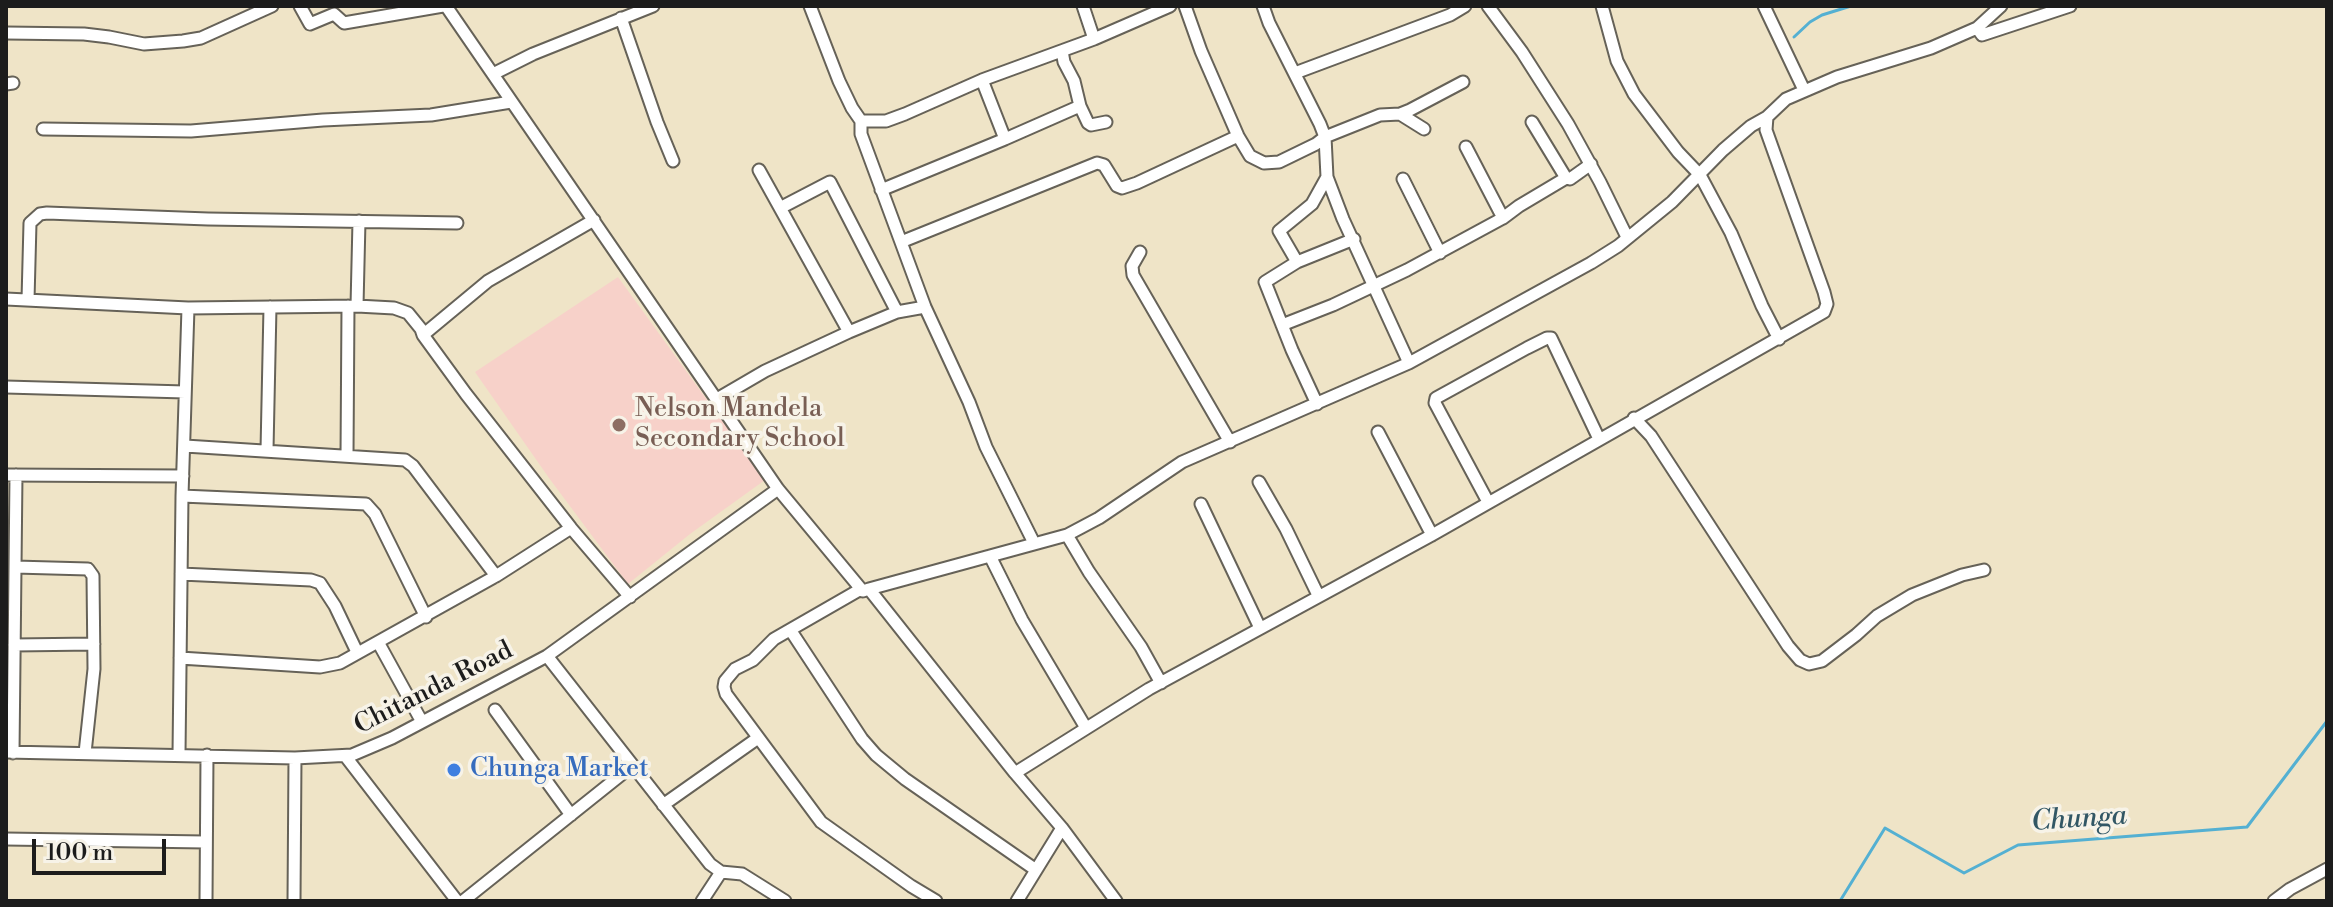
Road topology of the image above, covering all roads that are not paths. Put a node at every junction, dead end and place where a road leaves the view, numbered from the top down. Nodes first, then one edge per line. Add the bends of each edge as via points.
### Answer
1 (272, 6) edge
2 (300, 6) edge
3 (445, 6) edge
4 (652, 6) edge
5 (810, 6) edge
6 (1083, 6) edge
7 (1169, 6) edge
8 (1185, 6) edge
9 (1263, 6) edge
10 (1465, 6) edge
11 (1488, 6) edge
12 (1602, 6) edge
13 (1764, 6) edge
14 (2001, 6) edge
15 (2070, 6) edge
16 (621, 18) junction
17 (1977, 28) junction
18 (6, 33) edge
19 (1094, 39) junction
20 (1062, 51) junction
21 (1295, 73) junction
22 (493, 74) junction
23 (982, 80) junction
24 (1463, 82) dead end
25 (1804, 90) junction
26 (511, 102) junction
27 (1080, 106) junction
28 (1400, 114) junction
29 (1767, 117) junction
30 (861, 121) junction
31 (1106, 122) dead end
32 (1532, 122) dead end
33 (43, 129) dead end
34 (1424, 129) dead end
35 (1238, 136) junction
36 (1325, 137) junction
37 (1005, 139) junction
38 (1466, 147) dead end
39 (673, 161) dead end
40 (1591, 164) junction
41 (759, 170) dead end
42 (1700, 175) junction
43 (1327, 177) junction
44 (1566, 178) junction
45 (1403, 179) dead end
46 (881, 190) junction
47 (780, 208) junction
48 (1503, 218) junction
49 (594, 220) junction
50 (359, 221) junction
51 (457, 223) dead end
52 (1627, 237) junction
53 (1354, 239) junction
54 (901, 242) junction
55 (1140, 252) dead end
56 (1440, 253) junction
57 (1297, 262) junction
58 (1374, 286) junction
59 (6, 299) edge
60 (28, 300) junction
61 (353, 306) junction
62 (270, 307) junction
63 (925, 307) junction
64 (188, 308) junction
65 (897, 312) junction
66 (1282, 325) junction
67 (849, 332) junction
68 (423, 335) junction
69 (1779, 339) junction
70 (1409, 363) junction
71 (6, 387) edge
72 (185, 392) junction
73 (717, 399) junction
74 (1317, 404) junction
75 (1634, 418) junction
76 (1378, 432) dead end
77 (1599, 439) junction
78 (1230, 442) junction
79 (185, 446) junction
80 (267, 450) junction
81 (347, 455) junction
82 (11, 475) edge
83 (183, 476) junction
84 (1259, 482) dead end
85 (778, 489) junction
86 (182, 496) junction
87 (1488, 502) junction
88 (1201, 504) dead end
89 (571, 528) junction
90 (1067, 535) junction
91 (1432, 535) junction
92 (1034, 543) junction
93 (990, 556) junction
94 (15, 567) junction
95 (1984, 570) dead end
96 (181, 574) junction
97 (496, 576) junction
98 (865, 589) junction
99 (1318, 595) junction
100 (630, 597) junction
101 (426, 617) junction
102 (1260, 628) junction
103 (791, 631) junction
104 (378, 642) junction
105 (94, 644) junction
106 (14, 645) junction
107 (357, 652) junction
108 (547, 656) junction
109 (180, 658) junction
110 (1161, 683) junction
111 (495, 710) dead end
112 (422, 722) junction
113 (1086, 728) junction
114 (758, 738) junction
115 (9, 752) edge
116 (85, 753) junction
117 (179, 754) junction
118 (207, 755) junction
119 (346, 757) junction
120 (295, 758) junction
121 (632, 766) junction
122 (1015, 773) junction
123 (663, 805) junction
124 (571, 815) junction
125 (1062, 828) junction
126 (6, 839) edge
127 (205, 842) junction
128 (2327, 869) edge
129 (1036, 870) junction
130 (721, 872) junction
131 (206, 901) edge
132 (294, 901) edge
133 (460, 901) edge
134 (702, 901) edge
135 (785, 901) edge
136 (936, 901) edge
137 (1017, 901) edge
138 (1116, 901) edge
139 (2274, 901) edge

1 - 18 street via 183,41 144,44 84,34
2 - 3 street via 310,24 334,14 344,23
3 - 22 street
4 - 16 street
5 - 30 street
6 - 19 street
7 - 19 street
8 - 35 street
9 - 21 street
10 - 21 street
11 - 40 street
12 - 42 street via 1617,61 1634,94
13 - 25 street
14 - 17 street
15 - 17 street via 1982,35
16 - 22 street
16 - 39 street
17 - 25 street
19 - 20 street
20 - 23 street
20 - 27 street
21 - 36 street
22 - 26 street
23 - 30 street via 886,121
23 - 37 street
24 - 28 street
25 - 29 street
26 - 33 street via 431,115 191,131
26 - 49 street
27 - 31 street via 1091,125
27 - 37 street
28 - 34 street
28 - 36 street via 1380,115
29 - 42 street via 1741,134
29 - 69 street via 1766,130 1827,304 1824,312
30 - 46 street
32 - 44 street
35 - 36 street via 1255,160 1272,163
35 - 54 street via 1122,188 1097,163
36 - 43 street
37 - 46 street
38 - 48 street
40 - 44 street
40 - 52 street
41 - 47 street
42 - 52 street
42 - 69 street
43 - 53 street
43 - 57 street via 1312,204 1279,231
44 - 48 street
45 - 56 street
46 - 54 street
47 - 65 street via 830,182
47 - 67 street
48 - 56 street
49 - 68 street via 488,281
49 - 73 street
50 - 51 street
50 - 60 street via 40,214 30,223
50 - 61 street
52 - 70 street via 1591,263
53 - 57 street
53 - 58 street
54 - 63 street
55 - 78 street via 1133,275
56 - 58 street
57 - 66 street via 1265,282
58 - 66 street
58 - 70 street
59 - 60 street
60 - 64 street
61 - 62 street
61 - 68 street via 408,313
61 - 81 street
62 - 64 street
62 - 80 street
63 - 65 street
63 - 92 street
64 - 72 street
65 - 67 street
66 - 74 street
67 - 73 street
68 - 89 street
69 - 75 street
70 - 74 street
71 - 72 street
72 - 79 street
73 - 85 street
74 - 78 street
75 - 77 street
75 - 95 street via 1667,459 1788,646 1809,664 1822,661 1912,595
76 - 91 street
77 - 87 street
77 - 87 street via 1551,338 1436,398
78 - 90 street via 1182,462
79 - 80 street
79 - 83 street
80 - 81 street
81 - 97 street via 399,458 413,466
82 - 83 street
82 - 94 street
83 - 86 street
84 - 99 street
85 - 98 street
85 - 100 street, Chitanda Road
86 - 96 street
86 - 101 street via 366,504
87 - 91 street
88 - 102 street
89 - 97 street
89 - 100 street
90 - 92 street
90 - 110 street
91 - 99 street
92 - 93 street
93 - 98 street
93 - 113 street
94 - 105 street via 91,571
94 - 106 street
96 - 107 street via 320,583
96 - 109 street
97 - 101 street
98 - 103 street
98 - 122 street
99 - 102 street
100 - 108 street, Chitanda Road
101 - 104 street
102 - 110 street
103 - 114 street via 725,681 726,694
103 - 129 street via 876,755
104 - 107 street
104 - 112 street
105 - 106 street
105 - 116 street
106 - 115 street
107 - 109 street via 320,667
108 - 112 street, Chitanda Road
108 - 121 street
109 - 117 street
110 - 113 street
111 - 124 street
112 - 119 street, Chitanda Road
113 - 122 street
114 - 123 street
114 - 136 street via 821,822
115 - 116 street, Chitanda Road
116 - 117 street, Chitanda Road
117 - 118 street, Chitanda Road
118 - 120 street, Chitanda Road
118 - 127 street
119 - 120 street, Chitanda Road
119 - 133 street
120 - 132 street
121 - 123 street
121 - 124 street
122 - 125 street
123 - 130 street
124 - 133 street
125 - 129 street
125 - 138 street
126 - 127 street
127 - 131 street
128 - 139 street
129 - 137 street
130 - 134 street
130 - 135 street via 742,874

